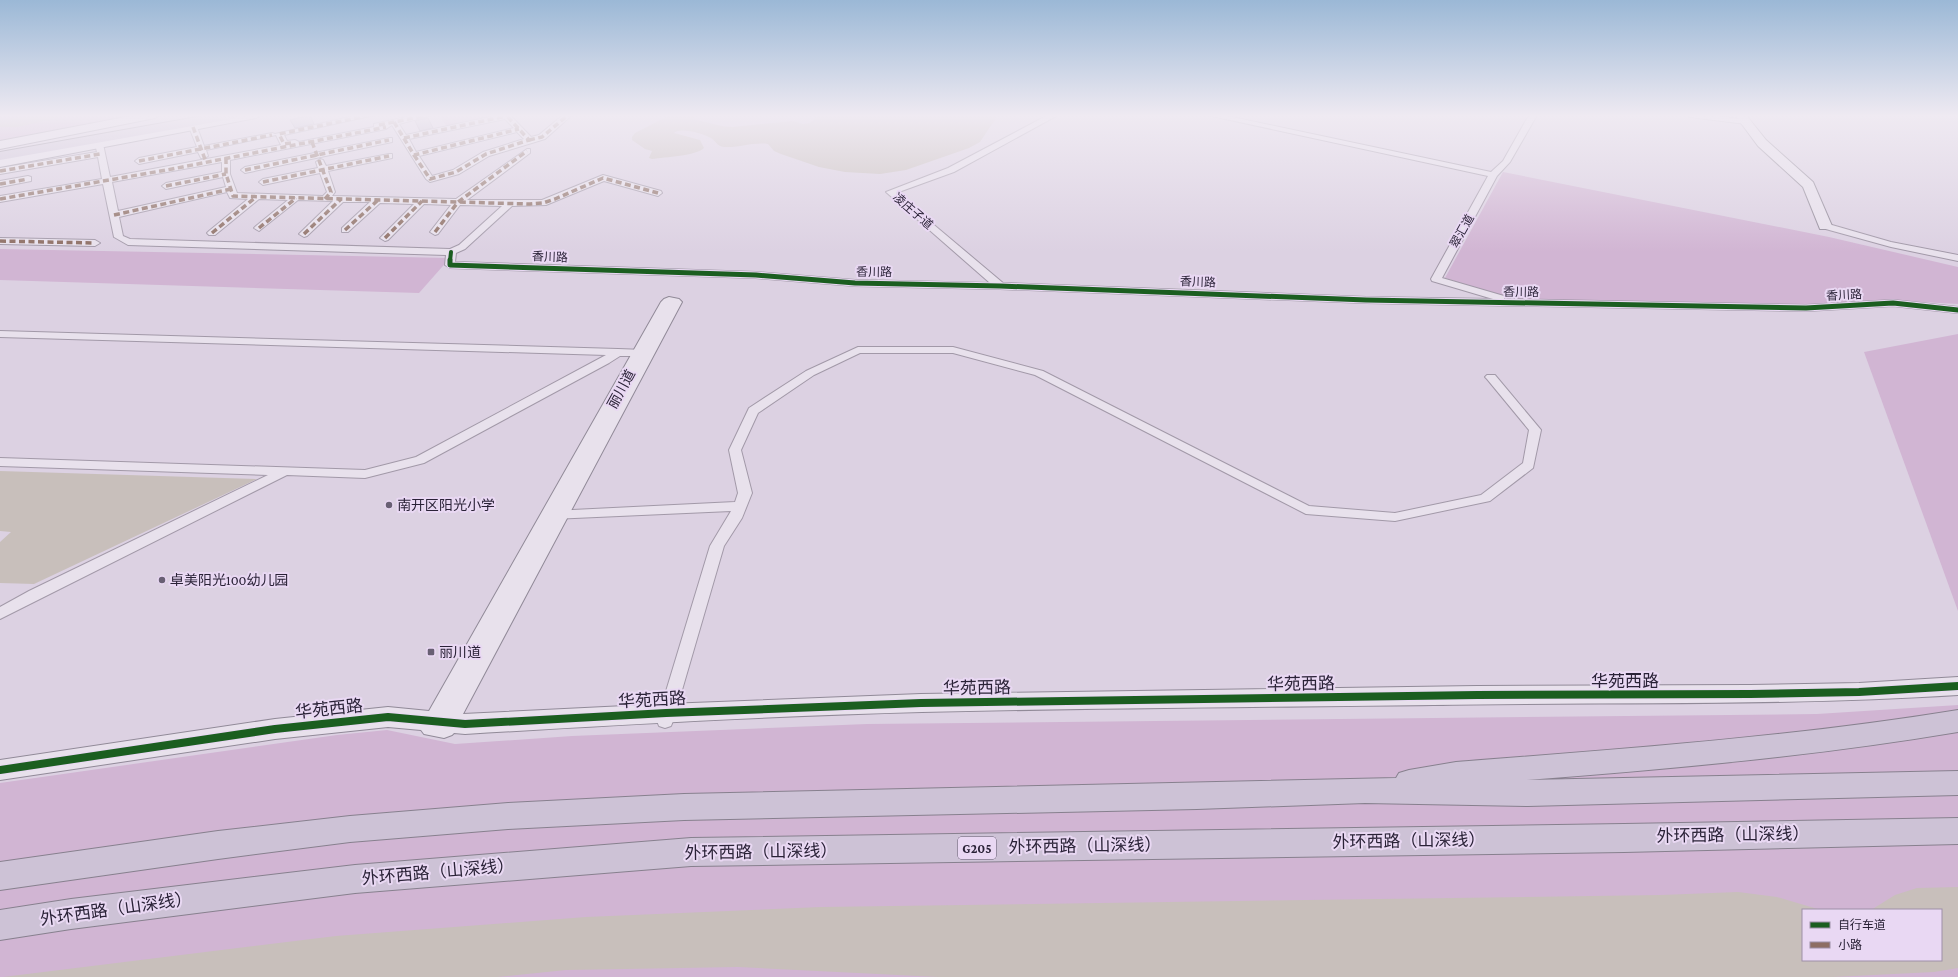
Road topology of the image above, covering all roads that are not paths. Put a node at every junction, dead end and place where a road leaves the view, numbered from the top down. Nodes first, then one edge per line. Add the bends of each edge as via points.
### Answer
1 (12, 161) edge
2 (47, 161) edge
3 (102, 161) edge
4 (213, 161) edge
5 (226, 161) edge
6 (291, 161) edge
7 (319, 161) edge
8 (367, 161) edge
9 (418, 161) edge
10 (475, 161) edge
11 (514, 161) edge
12 (969, 161) edge
13 (1425, 161) edge
14 (1507, 161) edge
15 (1782, 161) edge
16 (206, 162) joint
17 (0, 163) edge
18 (246, 170) dead end
19 (323, 170) junction
20 (0, 171) edge
21 (226, 174) junction
22 (1493, 175) junction
23 (28, 179) dead end
24 (106, 180) junction
25 (263, 182) dead end
26 (0, 184) edge
27 (166, 186) dead end
28 (231, 189) junction
29 (658, 193) dead end
30 (256, 197) junction
31 (296, 198) junction
32 (325, 198) junction
33 (342, 199) junction
34 (0, 200) edge
35 (378, 200) junction
36 (422, 201) junction
37 (458, 202) junction
38 (509, 204) junction
39 (114, 215) junction
40 (1825, 226) joint
41 (259, 228) dead end
42 (345, 230) dead end
43 (435, 232) dead end
44 (212, 233) dead end
45 (304, 234) dead end
46 (385, 238) dead end
47 (0, 241) edge
48 (95, 243) dead end
49 (451, 252) junction
50 (1958, 258) edge
51 (1000, 286) junction
52 (672, 302) dead end
53 (1515, 302) junction
54 (1958, 310) edge
55 (0, 334) edge
56 (618, 352) junction
57 (643, 353) junction
58 (1491, 377) dead end
59 (0, 462) edge
60 (286, 472) junction
61 (739, 506) junction
62 (554, 515) junction
63 (0, 614) edge
64 (1958, 686) edge
65 (1958, 694) edge
66 (666, 718) junction
67 (1958, 721) edge
68 (439, 725) junction
69 (0, 770) edge
70 (0, 774) edge
71 (1958, 783) edge
72 (1366, 790) junction
73 (1958, 831) edge
74 (0, 876) edge
75 (0, 925) edge

1 - 17 street
2 - 20 street
3 - 24 street
4 - 16 street
5 - 21 street
6 - 18 street
7 - 19 street
8 - 19 street
9 - 10 street via 430,179 456,172
11 - 37 street
12 - 51 street, 凌庄子道 via 951,170 890,192
13 - 22 street
14 - 22 street, 翠汇道
15 - 40 street via 1809,185
16 - 24 street
19 - 25 street
19 - 32 street via 331,192
21 - 27 street
21 - 28 street
22 - 53 street, 翠汇道 via 1436,279
23 - 26 street
24 - 34 street
24 - 39 street
28 - 30 street via 233,196
28 - 39 street
29 - 38 street via 603,178 543,203
30 - 31 street
30 - 44 street
31 - 32 street
31 - 41 street
32 - 33 street
33 - 35 street
33 - 45 street
35 - 36 street
35 - 42 street
36 - 37 street
36 - 46 street
37 - 38 street
37 - 43 street
38 - 49 street via 462,247
39 - 49 street via 119,237 128,242
40 - 50 street via 1848,234
47 - 48 street
49 - 51 street, 香川路 via 450,265 756,275 855,283
51 - 53 street, 香川路 via 1366,300
52 - 57 street, 丽川道
53 - 54 street, 香川路 via 1806,308 1893,304
55 - 56 street
56 - 57 street
56 - 60 street via 420,460 365,474
57 - 62 street, 丽川道
58 - 61 street via 1535,430 1529,465 1485,498 1395,517 1306,510 1039,373 954,350 858,350 810,373 752,411 735,450 745,492
59 - 60 street
60 - 63 street
61 - 62 street
61 - 66 street via 735,518 717,546
62 - 68 street, 丽川道
64 - 66 street, 华苑西路 via 1859,692 1750,694 1017,701
65 - 66 street, 华苑西路 via 1832,700 1628,701
66 - 68 street, 华苑西路 via 519,729
67 - 72 highway via 1904,731 1771,748 1456,774
68 - 69 street, 华苑西路 via 388,717 334,722 179,742
68 - 70 street, 华苑西路 via 379,723 335,726
71 - 72 highway via 1528,793
72 - 74 highway via 684,807 508,816 218,845
73 - 75 highway, 外环西路（山深线） / G205 via 691,852 355,879

